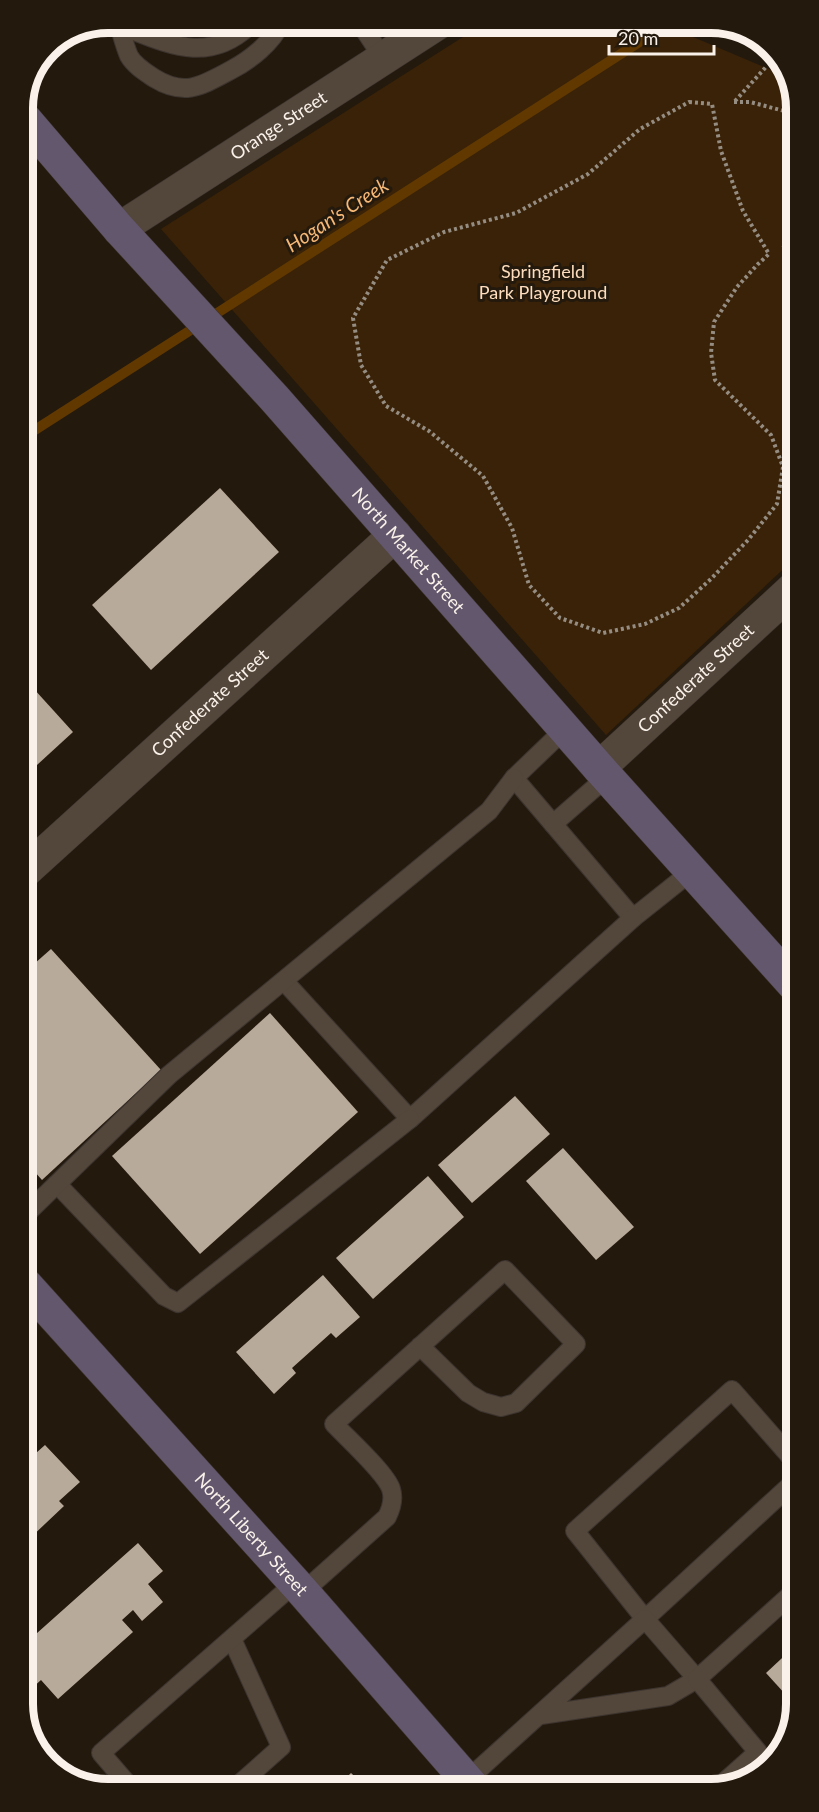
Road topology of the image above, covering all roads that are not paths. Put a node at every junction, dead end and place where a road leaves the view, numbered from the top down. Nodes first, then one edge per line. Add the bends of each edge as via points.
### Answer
1 (122, 33) edge
2 (140, 33) edge
3 (239, 33) edge
4 (276, 33) edge
5 (367, 33) edge
6 (422, 33) edge
7 (383, 58) junction
8 (33, 129) edge
9 (119, 229) junction
10 (395, 535) junction
11 (786, 596) edge
12 (565, 729) junction
13 (603, 772) junction
14 (514, 778) junction
15 (553, 825) junction
16 (33, 864) edge
17 (692, 871) junction
18 (633, 918) junction
19 (786, 976) edge
20 (284, 981) junction
21 (410, 1119) junction
22 (57, 1185) junction
23 (33, 1207) edge
24 (33, 1293) edge
25 (420, 1346) junction
26 (786, 1451) edge
27 (786, 1489) edge
28 (299, 1588) junction
29 (786, 1599) edge
30 (645, 1618) junction
31 (232, 1639) junction
32 (697, 1679) junction
33 (541, 1715) junction
34 (731, 1776) edge
35 (123, 1779) edge
36 (245, 1779) edge
37 (466, 1779) edge
38 (475, 1779) edge

1 - 4 lane via 130,57 142,70 181,90 247,62
2 - 3 lane via 164,42 206,49 228,42
5 - 7 lane
6 - 7 street, Orange Street
7 - 9 street, Orange Street
8 - 9 street, North Market Street
9 - 10 street, North Market Street
10 - 12 street, North Market Street
10 - 16 street, Confederate Street
11 - 13 street, Confederate Street
12 - 13 street, North Market Street
12 - 14 lane
13 - 15 lane
13 - 17 street, North Market Street
14 - 15 lane
14 - 20 lane via 489,811
15 - 18 lane
17 - 18 lane
17 - 19 street, North Market Street
18 - 21 lane
20 - 21 lane
20 - 22 lane via 170,1075
21 - 22 lane via 178,1303 164,1296
22 - 23 lane
24 - 28 street, North Liberty Street
25 - 25 lane via 505,1270 576,1344 516,1403 501,1407 468,1393
25 - 28 lane via 334,1424 391,1489 387,1517
26 - 30 lane via 732,1389 575,1531
27 - 30 lane
28 - 31 lane
28 - 37 street, North Liberty Street
29 - 32 lane
30 - 32 lane
30 - 33 lane
31 - 35 lane via 101,1753
31 - 36 lane via 281,1747
32 - 33 lane via 668,1696
32 - 34 lane via 758,1752
33 - 38 lane

